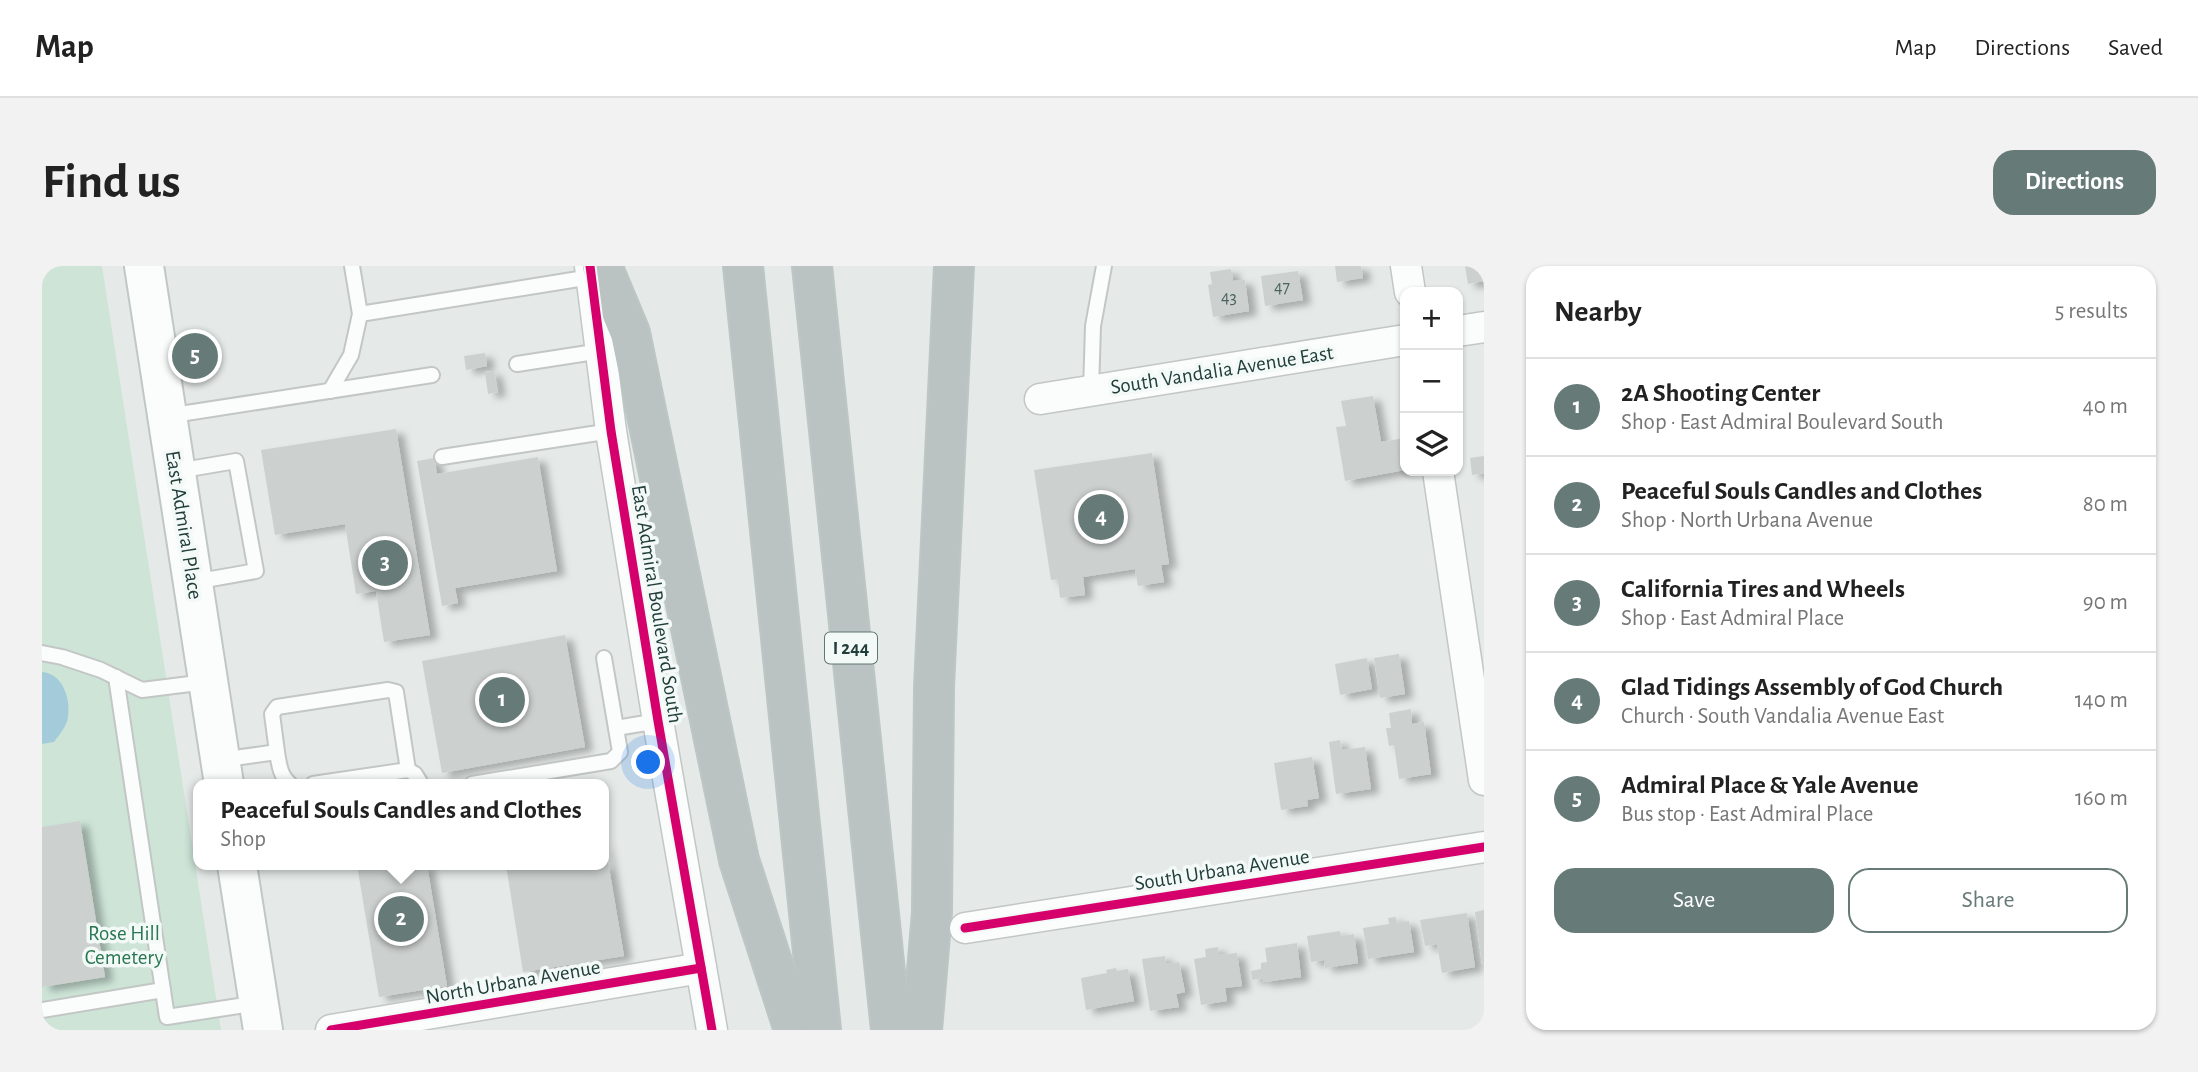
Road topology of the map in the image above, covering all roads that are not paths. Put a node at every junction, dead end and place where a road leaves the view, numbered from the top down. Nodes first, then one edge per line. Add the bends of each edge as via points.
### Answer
1 (144, 266) edge
2 (352, 266) edge
3 (743, 266) edge
4 (812, 266) edge
5 (954, 266) edge
6 (1104, 266) edge
7 (1406, 266) edge
8 (594, 270) edge
9 (1409, 287) edge
10 (360, 314) junction
11 (1484, 327) edge
12 (1463, 330) edge
13 (1400, 341) edge
14 (601, 351) junction
15 (517, 363) dead end
16 (432, 375) dead end
17 (330, 391) junction
18 (1091, 391) junction
19 (1040, 399) dead end
20 (167, 416) junction
21 (611, 431) junction
22 (442, 457) dead end
23 (175, 471) junction
24 (1438, 476) edge
25 (192, 583) junction
26 (42, 653) edge
27 (604, 658) dead end
28 (116, 677) junction
29 (208, 681) junction
30 (658, 721) junction
31 (616, 728) junction
32 (277, 752) junction
33 (408, 770) junction
34 (222, 772) edge
35 (285, 779) edge
36 (347, 779) edge
37 (418, 779) edge
38 (502, 779) edge
39 (1484, 780) edge
40 (1484, 847) edge
41 (238, 870) edge
42 (965, 928) dead end
43 (701, 968) junction
44 (163, 990) junction
45 (42, 1010) edge
46 (261, 1017) edge
47 (331, 1030) edge
48 (712, 1030) edge
49 (794, 1030) edge
50 (821, 1030) edge
51 (891, 1030) edge
52 (922, 1030) edge

1 - 20 main road, East Admiral Place
2 - 10 lane
3 - 50 highway
4 - 51 highway, I 244
5 - 52 highway via 934,687 932,912
6 - 18 lane via 1093,326
7 - 9 street
8 - 10 lane
8 - 14 street, East Admiral Boulevard South
8 - 49 highway via 630,333 739,860
10 - 17 lane via 351,355
11 - 12 street
13 - 18 street, South Vandalia Avenue East
14 - 15 lane
14 - 21 street, East Admiral Boulevard South
16 - 17 lane
17 - 20 lane
18 - 19 street, South Vandalia Avenue East
20 - 23 main road, East Admiral Place
21 - 22 lane
21 - 30 street, East Admiral Boulevard South
23 - 25 main road, East Admiral Place
23 - 25 lane via 236,461 256,571
24 - 39 street
25 - 29 main road, East Admiral Place
26 - 28 lane
27 - 31 lane
28 - 29 lane via 142,690
28 - 44 lane
29 - 34 main road, East Admiral Place
30 - 31 lane
30 - 43 street, East Admiral Boulevard South
31 - 38 lane via 620,752 611,761
32 - 33 lane via 272,715 277,708 388,690 396,692
32 - 34 lane
32 - 35 lane
33 - 36 lane
33 - 37 lane
40 - 42 street, South Urbana Avenue
41 - 46 main road
43 - 47 street, North Urbana Avenue
43 - 48 street, East Admiral Boulevard South
44 - 45 lane
44 - 46 lane via 167,1017

